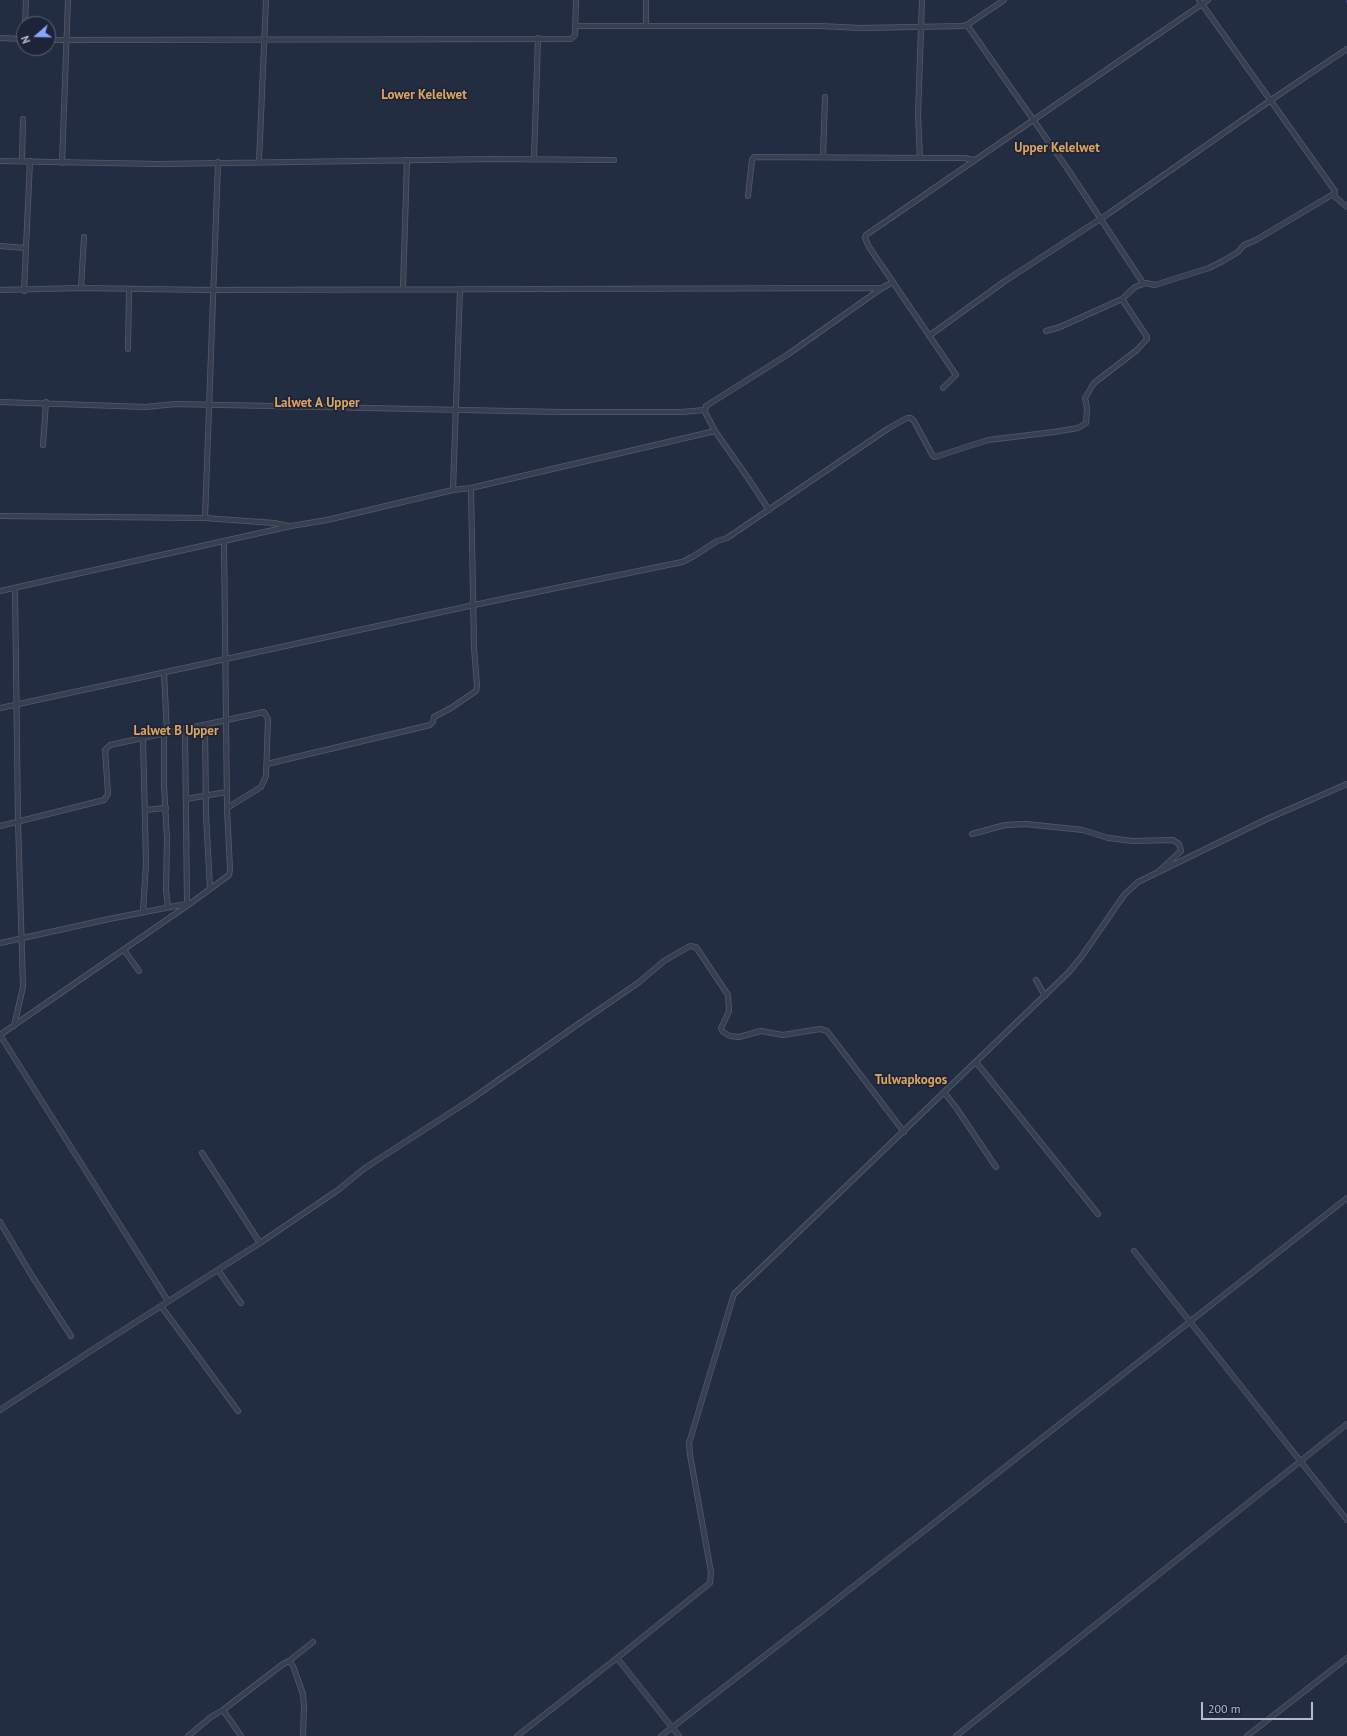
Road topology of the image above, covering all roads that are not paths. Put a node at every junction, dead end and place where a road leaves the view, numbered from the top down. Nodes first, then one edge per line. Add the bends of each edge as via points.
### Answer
1 (26, 0) edge
2 (68, 0) edge
3 (266, 0) edge
4 (576, 0) edge
5 (646, 0) edge
6 (922, 0) edge
7 (1004, 0) edge
8 (1208, 0) edge
9 (1201, 2) edge
10 (25, 16) edge
11 (967, 25) junction
12 (575, 26) junction
13 (646, 26) junction
14 (920, 27) junction
15 (0, 38) edge
16 (538, 38) junction
17 (16, 39) edge
18 (56, 40) edge
19 (264, 40) junction
20 (66, 41) junction
21 (1347, 49) edge
22 (826, 97) dead end
23 (1271, 100) junction
24 (23, 119) dead end
25 (1034, 121) junction
26 (823, 157) junction
27 (920, 158) junction
28 (534, 159) junction
29 (407, 160) junction
30 (614, 160) dead end
31 (975, 160) junction
32 (0, 161) edge
33 (22, 161) junction
34 (30, 161) junction
35 (218, 162) junction
36 (259, 162) junction
37 (62, 163) junction
38 (1333, 195) junction
39 (748, 196) dead end
40 (1347, 207) edge
41 (1100, 218) junction
42 (84, 238) dead end
43 (0, 246) edge
44 (26, 248) junction
45 (893, 282) junction
46 (1146, 283) junction
47 (81, 288) junction
48 (403, 288) junction
49 (882, 288) junction
50 (460, 289) junction
51 (0, 290) edge
52 (128, 290) junction
53 (213, 290) junction
54 (24, 291) junction
55 (1122, 299) junction
56 (1046, 331) dead end
57 (929, 336) junction
58 (128, 349) dead end
59 (944, 388) dead end
60 (0, 402) edge
61 (46, 402) junction
62 (209, 404) junction
63 (456, 409) junction
64 (704, 410) junction
65 (715, 431) junction
66 (43, 445) dead end
67 (471, 488) junction
68 (453, 490) junction
69 (769, 510) junction
70 (0, 516) edge
71 (205, 518) junction
72 (291, 526) junction
73 (224, 542) junction
74 (15, 589) junction
75 (0, 591) edge
76 (474, 605) junction
77 (226, 659) junction
78 (164, 673) junction
79 (18, 704) junction
80 (0, 708) edge
81 (227, 720) junction
82 (205, 725) junction
83 (185, 730) junction
84 (165, 734) junction
85 (143, 738) junction
86 (267, 764) junction
87 (1347, 784) edge
88 (227, 792) junction
89 (206, 796) junction
90 (186, 799) junction
91 (166, 808) junction
92 (227, 808) junction
93 (145, 810) junction
94 (18, 821) junction
95 (0, 826) edge
96 (972, 834) dead end
97 (1157, 873) junction
98 (210, 890) junction
99 (189, 903) junction
100 (168, 907) junction
101 (143, 912) junction
102 (22, 938) junction
103 (0, 943) edge
104 (124, 950) junction
105 (138, 970) dead end
106 (1036, 980) dead end
107 (1045, 996) junction
108 (14, 1026) junction
109 (0, 1035) edge
110 (976, 1062) junction
111 (944, 1092) junction
112 (904, 1132) junction
113 (202, 1153) dead end
114 (996, 1167) dead end
115 (1347, 1198) edge
116 (1098, 1214) dead end
117 (0, 1222) edge
118 (260, 1243) junction
119 (1134, 1251) dead end
120 (218, 1270) junction
121 (168, 1301) junction
122 (241, 1303) dead end
123 (161, 1306) junction
124 (1189, 1321) junction
125 (71, 1336) dead end
126 (0, 1410) edge
127 (238, 1411) dead end
128 (1347, 1424) edge
129 (1301, 1461) junction
130 (1347, 1520) edge
131 (313, 1642) dead end
132 (616, 1658) junction
133 (1347, 1658) edge
134 (289, 1661) junction
135 (223, 1710) junction
136 (672, 1727) junction
137 (188, 1736) edge
138 (241, 1736) edge
139 (302, 1736) edge
140 (517, 1736) edge
141 (661, 1736) edge
142 (679, 1736) edge
143 (956, 1736) edge
144 (1247, 1736) edge

1 - 10 street
2 - 20 street
3 - 19 street
4 - 12 street
5 - 13 street
6 - 14 street
7 - 11 street
8 - 9 street
9 - 23 street
9 - 25 street
11 - 14 street
11 - 25 street
12 - 13 street
12 - 16 street via 575,35 571,39
13 - 14 street
14 - 27 street
15 - 17 street
16 - 19 street
16 - 28 street
18 - 20 street
19 - 20 street
19 - 36 street
20 - 37 street
21 - 23 street
22 - 26 street
23 - 38 street via 1335,191
23 - 41 street
24 - 33 street
25 - 31 street
25 - 41 street
26 - 27 street
26 - 39 street via 753,158
27 - 31 street
28 - 29 street
28 - 30 street
29 - 36 street
29 - 48 street
31 - 45 street via 866,235 869,247
32 - 33 street
33 - 34 street
34 - 37 street
34 - 44 street
35 - 36 street
35 - 37 street
35 - 53 street
38 - 40 street
38 - 46 street via 1256,240 1244,244 1238,252 1224,261 1155,285
41 - 46 street via 1143,283
41 - 57 street via 1005,281
42 - 47 street
43 - 44 street
44 - 54 street
45 - 49 street
45 - 57 street
46 - 55 street via 1136,287
47 - 52 street
47 - 54 street
48 - 50 street
48 - 53 street
49 - 50 street
49 - 64 street via 787,356 706,406
50 - 63 street
51 - 54 street
52 - 53 street
52 - 58 street
53 - 62 street
55 - 56 street
55 - 69 street via 1147,340 1094,383 1085,398 1086,420 1082,426 1070,430 988,440 935,457 912,418 908,418 889,428
57 - 59 street via 956,375
60 - 61 street
61 - 62 street via 146,407
61 - 66 street
62 - 63 street
62 - 71 street
63 - 64 street via 584,412
63 - 68 street
64 - 65 street
65 - 67 street
65 - 69 street
67 - 68 street
67 - 76 street
68 - 72 street
69 - 76 street via 727,538 717,541 682,562
70 - 71 street
71 - 72 street
72 - 73 street
73 - 74 street
73 - 77 street
74 - 75 street
74 - 79 street
76 - 77 street
76 - 86 street via 476,691 434,717 430,725
77 - 78 street
77 - 81 street
78 - 79 street
78 - 84 street
79 - 80 street
79 - 94 street
81 - 82 street
81 - 86 street via 266,712
81 - 88 street
82 - 83 street
82 - 89 street
83 - 84 street
83 - 90 street
84 - 85 street
84 - 91 street
85 - 93 street
85 - 94 street via 114,744 105,750 108,794 104,800
86 - 92 street via 266,776 261,787
87 - 97 street
88 - 89 street
88 - 92 street
89 - 90 street
89 - 98 street
90 - 99 street
91 - 93 street
91 - 100 street
92 - 98 street via 230,869 227,877
93 - 101 street via 146,863
94 - 95 street
94 - 102 street
96 - 97 street via 1005,825 1026,824 1083,830 1108,838 1133,841 1173,840 1179,844 1181,851
97 - 107 street via 1138,882 1124,895 1082,956
98 - 99 street
99 - 100 street
99 - 104 street
100 - 101 street
101 - 102 street
102 - 103 street
102 - 108 street via 23,987
104 - 105 street
104 - 108 street
106 - 107 street
107 - 110 street
108 - 109 street
109 - 121 street
110 - 111 street
110 - 116 street
111 - 112 street
111 - 114 street
112 - 118 street via 827,1031 820,1029 783,1035 761,1031 739,1037 723,1032 721,1028 729,1011 728,995 696,947 690,946 664,960 638,982 470,1100 365,1168 338,1190
112 - 132 street via 734,1294 689,1443 711,1572 710,1583
113 - 118 street
115 - 124 street
117 - 125 street
118 - 120 street
119 - 124 street
120 - 121 street
120 - 122 street
121 - 123 street
123 - 126 street
123 - 127 street
124 - 129 street
124 - 136 street
128 - 129 street
129 - 130 street
129 - 143 street
131 - 134 street
132 - 136 street
132 - 140 street
133 - 144 street
134 - 135 street
134 - 139 street via 303,1694
135 - 137 street via 211,1716
135 - 138 street
136 - 141 street
136 - 142 street

